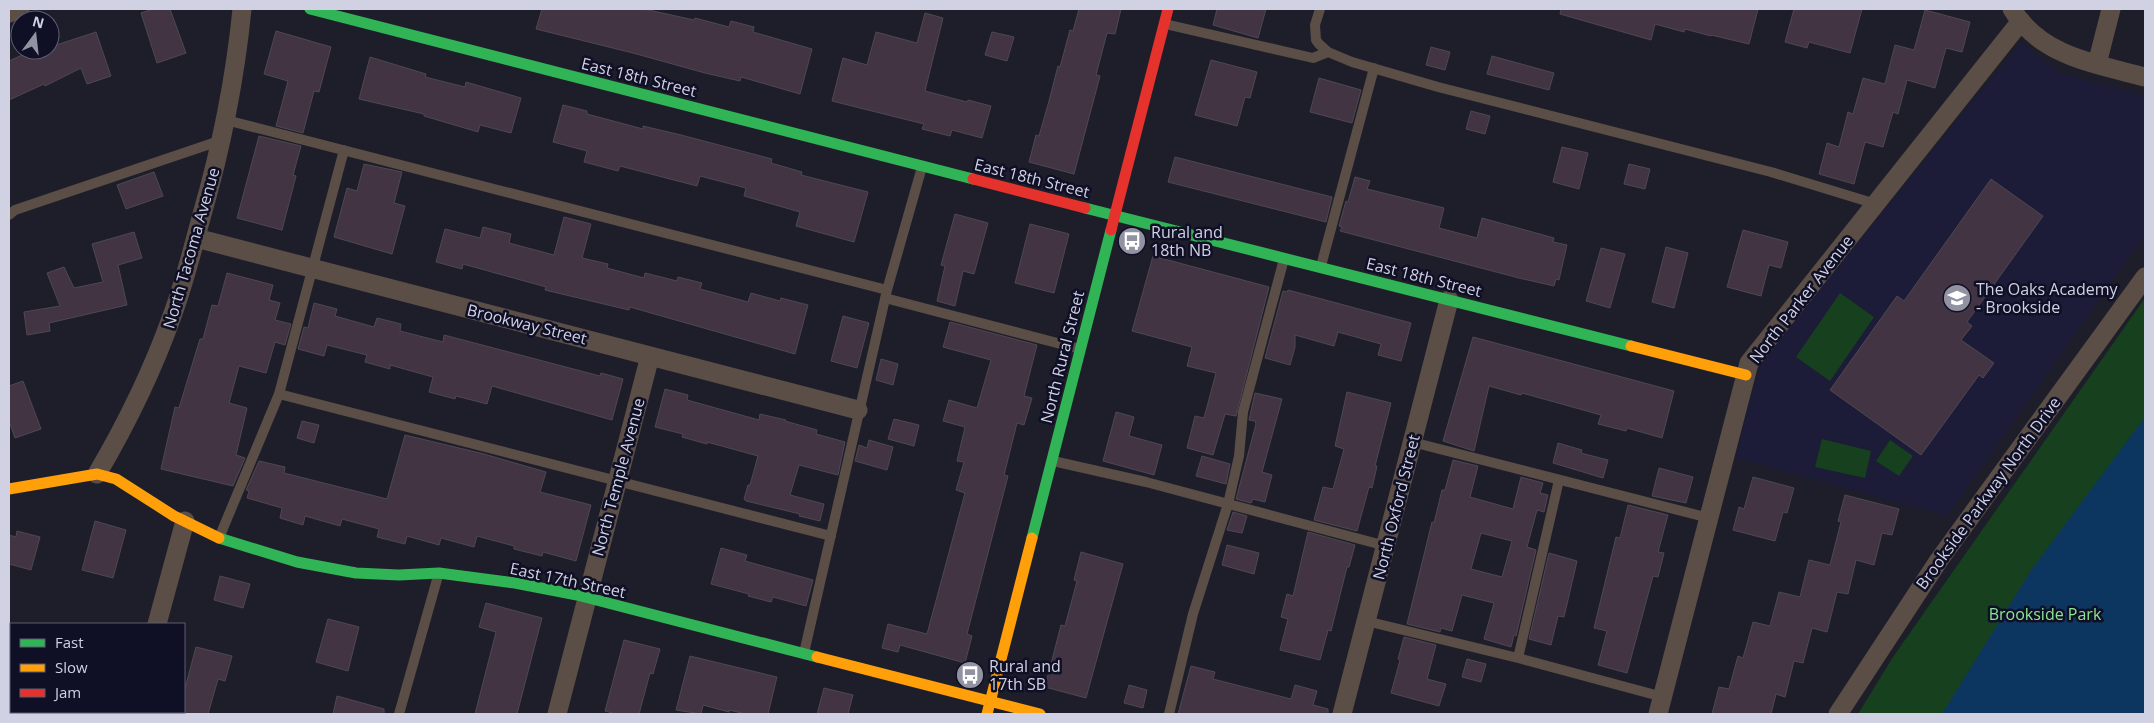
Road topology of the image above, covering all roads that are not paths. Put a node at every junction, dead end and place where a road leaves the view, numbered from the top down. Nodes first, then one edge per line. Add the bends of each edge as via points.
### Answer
1 (20, 9) edge
2 (242, 9) edge
3 (310, 9) edge
4 (1168, 9) edge
5 (1320, 9) edge
6 (2111, 9) edge
7 (9, 13) edge
8 (2016, 15) edge
9 (1164, 24) junction
10 (1328, 52) junction
11 (2097, 64) junction
12 (1374, 68) junction
13 (2145, 77) edge
14 (226, 120) junction
15 (222, 140) junction
16 (344, 150) junction
17 (923, 166) junction
18 (1876, 204) junction
19 (9, 215) edge
20 (1115, 216) junction
21 (196, 238) junction
22 (1284, 258) junction
23 (1321, 268) junction
24 (313, 269) junction
25 (2145, 277) edge
26 (886, 294) junction
27 (1449, 300) junction
28 (1080, 349) junction
29 (650, 356) junction
30 (1746, 375) junction
31 (279, 394) junction
32 (858, 410) junction
33 (1412, 442) junction
34 (1052, 461) junction
35 (97, 474) junction
36 (617, 480) junction
37 (1559, 480) junction
38 (9, 489) edge
39 (1228, 504) junction
40 (1709, 518) junction
41 (184, 521) junction
42 (831, 536) junction
43 (218, 538) junction
44 (1386, 546) junction
45 (439, 573) junction
46 (587, 598) junction
47 (1366, 621) junction
48 (157, 623) edge
49 (803, 654) junction
50 (1518, 658) junction
51 (990, 701) junction
52 (1661, 705) edge
53 (399, 714) edge
54 (558, 714) edge
55 (987, 714) edge
56 (1040, 714) edge
57 (1169, 714) edge
58 (1342, 714) edge
59 (1838, 714) edge

1 - 7 street
2 - 14 street, North Tacoma Avenue
3 - 17 street, East 18th Street
4 - 9 street, North Rural Street
5 - 10 lane via 1315,25 1316,40
6 - 11 street
8 - 11 street via 2040,40 2057,51
8 - 18 street, North Parker Avenue
9 - 10 lane via 1313,58
9 - 20 street, North Rural Street
10 - 12 lane
11 - 13 street
12 - 18 lane via 1584,126 1771,172
12 - 23 lane
14 - 15 street, North Tacoma Avenue
14 - 16 lane
15 - 19 lane via 15,210
15 - 21 street, North Tacoma Avenue
16 - 24 lane
16 - 26 lane
17 - 20 street, East 18th Street
17 - 26 lane
18 - 30 street, North Parker Avenue via 1749,363
20 - 22 street, East 18th Street
20 - 28 street, North Rural Street
21 - 24 street, Brookway Street
21 - 35 street, North Tacoma Avenue via 173,315 150,374
22 - 23 street, East 18th Street
22 - 39 lane via 1243,412 1239,456
23 - 27 street, East 18th Street
24 - 29 street, Brookway Street
24 - 31 lane
25 - 59 street, Brookside Parkway North Drive via 1939,560
26 - 28 lane
26 - 32 lane
27 - 30 street, East 18th Street
27 - 33 street, North Oxford Street
28 - 34 street, North Rural Street
29 - 32 street, Brookway Street
29 - 36 street, North Temple Avenue
30 - 40 street, North Parker Avenue
31 - 36 lane
31 - 43 lane
32 - 42 lane
33 - 37 lane
33 - 44 street, North Oxford Street
34 - 39 lane
34 - 51 street, North Rural Street
35 - 38 street
35 - 41 street, East 17th Street via 116,479
36 - 42 lane
36 - 46 street, North Temple Avenue
37 - 40 lane
37 - 50 lane
39 - 44 lane
39 - 57 lane via 1192,614
40 - 52 street, North Parker Avenue
41 - 43 street, East 17th Street
41 - 48 street
42 - 49 lane
43 - 45 street, East 17th Street via 265,554 356,573
44 - 47 street, North Oxford Street
45 - 46 street, East 17th Street via 515,583
45 - 53 lane
46 - 49 street, East 17th Street
46 - 54 street, North Temple Avenue
47 - 50 lane
47 - 58 street, North Oxford Street
49 - 51 street, East 17th Street
50 - 52 lane
51 - 55 street, North Rural Street
51 - 56 street, East 17th Street

